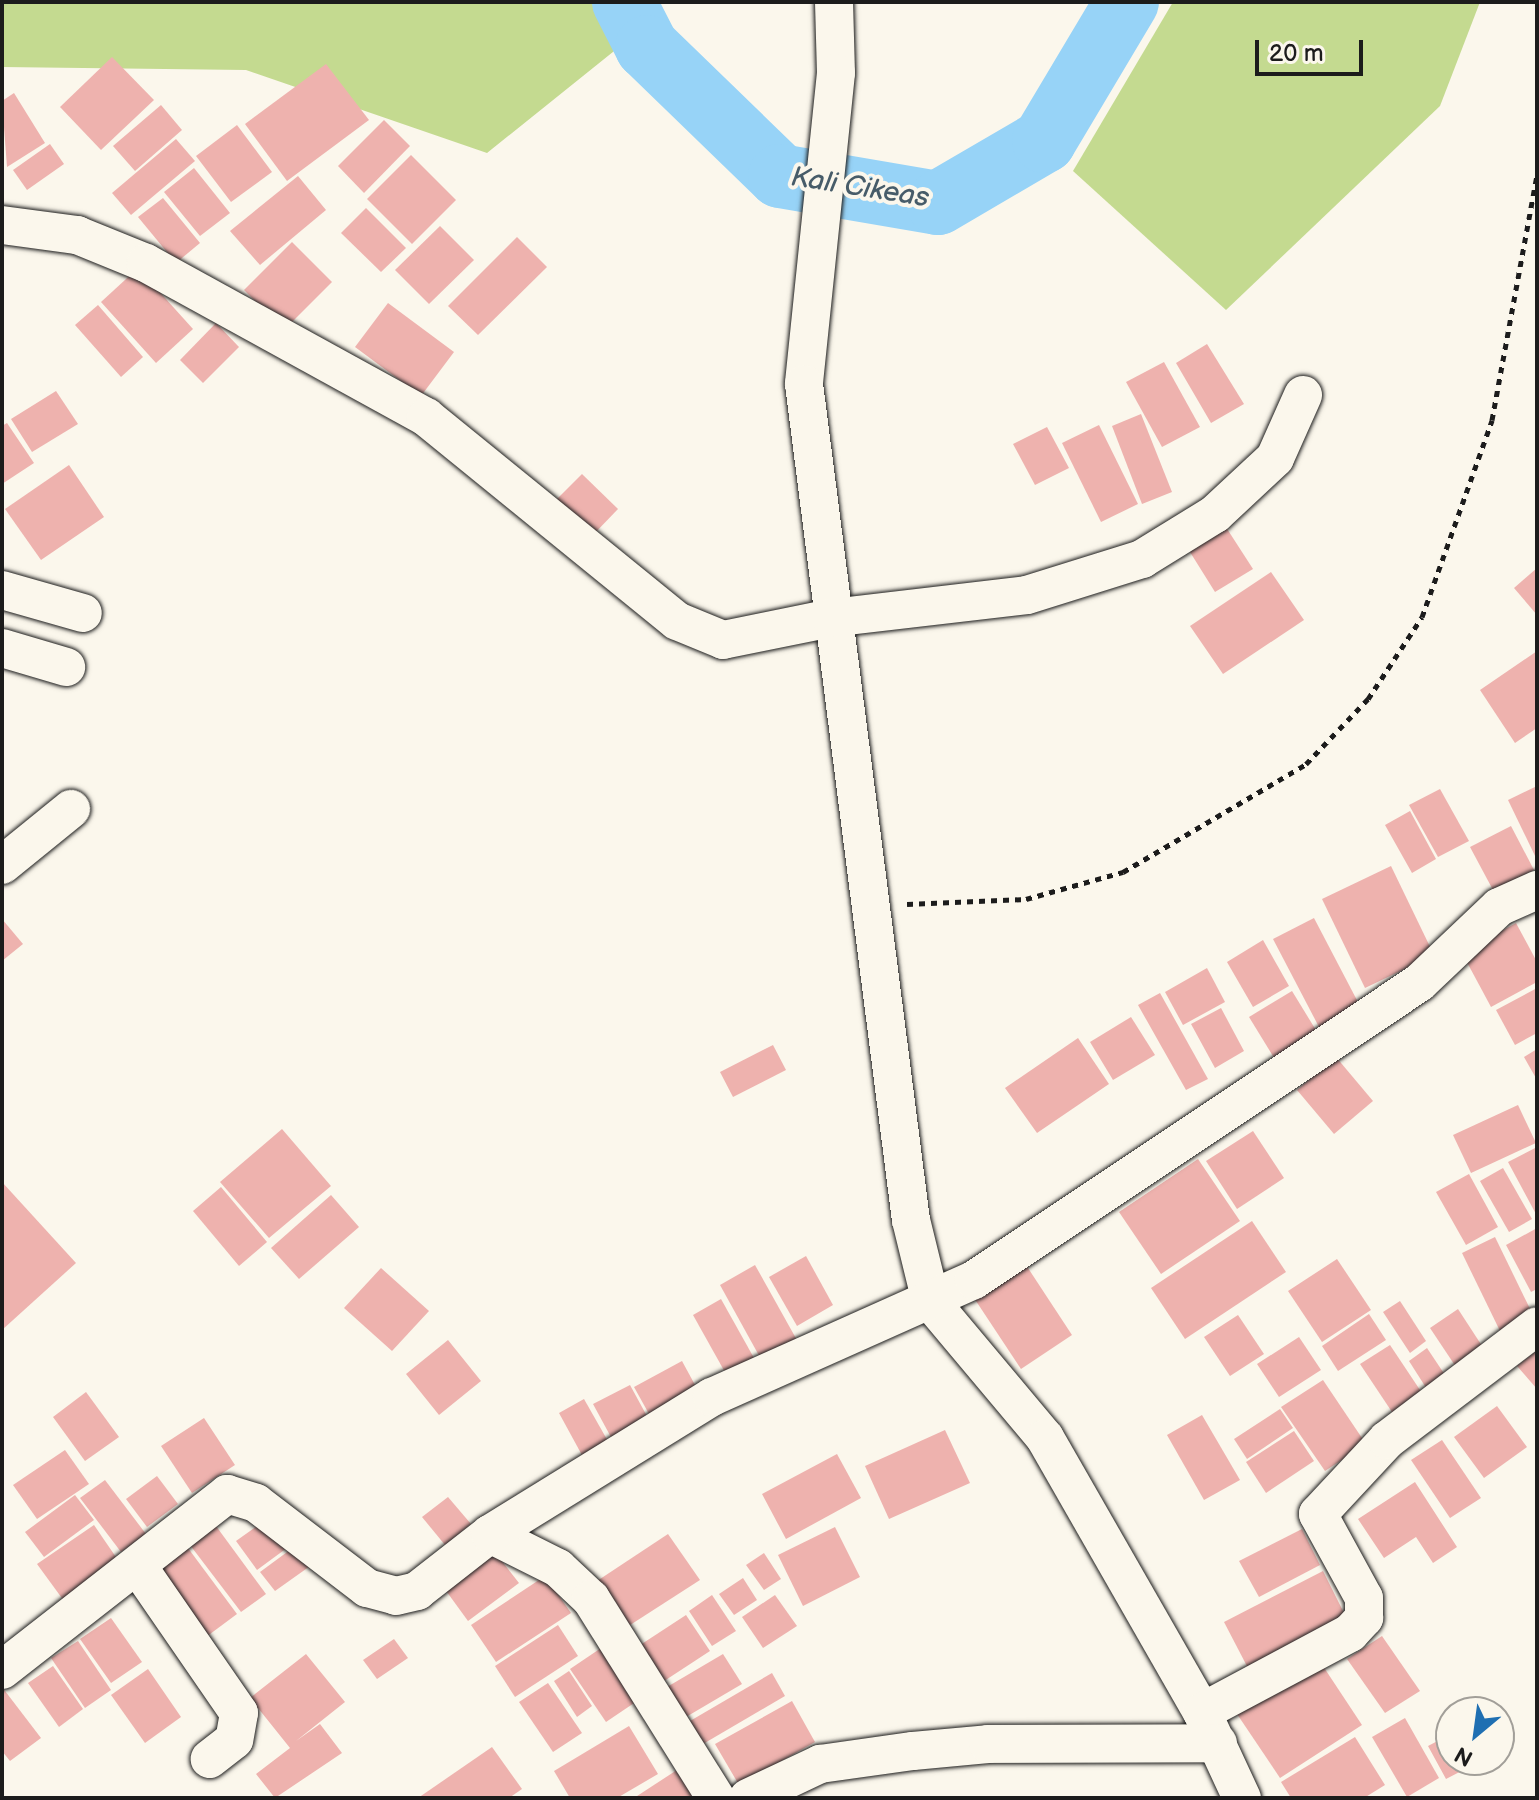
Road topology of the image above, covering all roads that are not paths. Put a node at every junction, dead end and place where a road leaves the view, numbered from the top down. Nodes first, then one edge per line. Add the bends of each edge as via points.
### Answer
1 (834, 2) edge
2 (2, 225) edge
3 (1303, 395) dead end
4 (2, 590) edge
5 (83, 613) dead end
6 (831, 618) junction
7 (2, 648) edge
8 (66, 667) dead end
9 (71, 809) dead end
10 (2, 865) edge
11 (1537, 890) edge
12 (931, 1302) junction
13 (1537, 1326) edge
14 (490, 1534) junction
15 (139, 1568) junction
16 (2, 1670) edge
17 (1210, 1727) junction
18 (210, 1759) dead end
19 (1243, 1793) edge
20 (716, 1798) edge
21 (748, 1798) edge

1 - 6 street via 836,73 804,384
2 - 6 street via 77,235 146,263 426,417 699,634 723,640 779,633
3 - 6 street via 1275,458 1215,514 1142,559 1027,595
4 - 5 street
6 - 12 street via 911,1220
7 - 8 street
9 - 10 street
11 - 12 street via 1499,907 1419,983 974,1280
12 - 14 street via 712,1397
12 - 17 street via 1045,1438
13 - 17 street via 1387,1440 1318,1514 1364,1598 1364,1618 1350,1633
14 - 15 street via 417,1591 396,1596 367,1588 256,1503 227,1494
14 - 20 street via 558,1568 591,1599
15 - 16 street
15 - 18 street via 239,1713 241,1728 234,1740
17 - 19 street
17 - 21 street via 988,1744 820,1764

